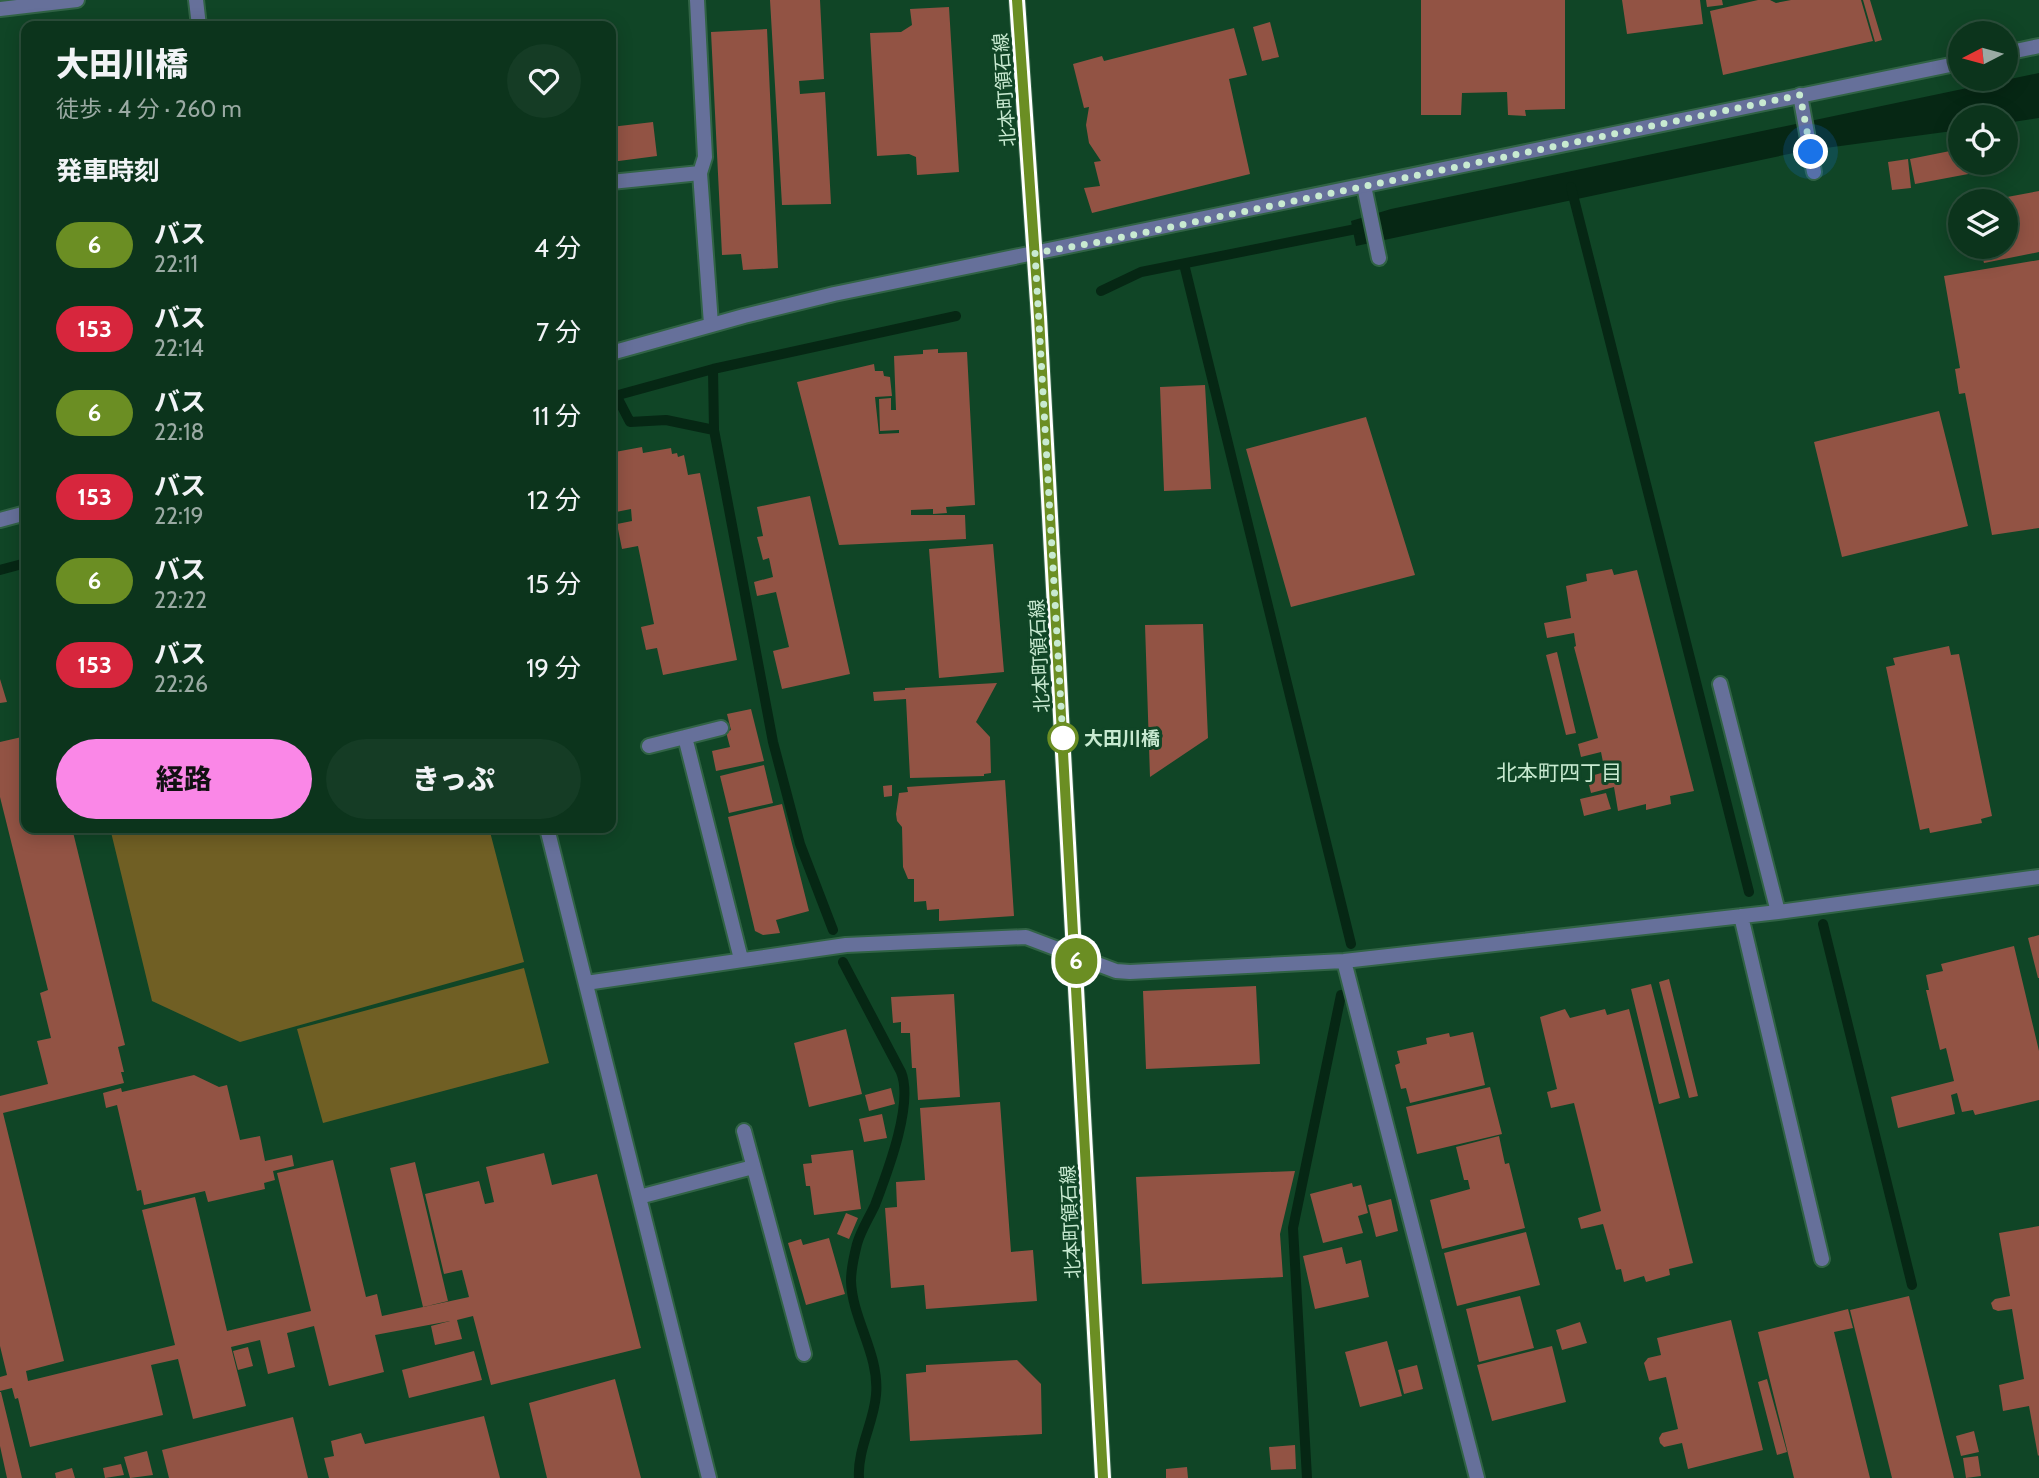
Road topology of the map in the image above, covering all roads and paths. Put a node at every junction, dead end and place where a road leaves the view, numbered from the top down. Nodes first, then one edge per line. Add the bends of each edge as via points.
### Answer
1 (77, 0) edge
2 (197, 0) edge
3 (696, 0) edge
4 (1017, 0) edge
5 (0, 9) edge
6 (199, 21) edge
7 (2039, 47) edge
8 (2018, 51) edge
9 (1948, 65) edge
10 (1800, 95) junction
11 (1814, 172) dead end
12 (700, 173) junction
13 (616, 181) edge
14 (1364, 186) junction
15 (1035, 253) junction
16 (1379, 258) dead end
17 (710, 324) junction
18 (616, 352) edge
19 (21, 514) edge
20 (0, 520) edge
21 (1720, 684) dead end
22 (721, 727) dead end
23 (685, 737) junction
24 (649, 746) dead end
25 (548, 833) edge
26 (2039, 877) edge
27 (1778, 912) junction
28 (1741, 916) junction
29 (1076, 956) junction
30 (741, 959) junction
31 (1344, 961) junction
32 (586, 983) junction
33 (744, 1131) dead end
34 (753, 1167) junction
35 (639, 1197) junction
36 (1822, 1259) dead end
37 (804, 1354) dead end
38 (709, 1478) edge
39 (1103, 1478) edge
40 (1478, 1478) edge

1 - 5 street
2 - 6 street
3 - 12 street via 705,157
4 - 15 main road, 北本町領石線
7 - 8 street
9 - 10 street
10 - 11 street
10 - 14 street
12 - 13 street
12 - 17 street
14 - 15 street
14 - 16 street
15 - 17 street
15 - 29 main road, 北本町領石線
17 - 18 street
19 - 20 street
21 - 27 street
22 - 23 street
23 - 24 street
23 - 30 street
25 - 32 street
26 - 27 street
27 - 28 street
28 - 31 street
28 - 36 street
29 - 30 street via 1026,937 846,945
29 - 31 street via 1130,972
29 - 39 main road, 北本町領石線
30 - 32 street
31 - 40 street
32 - 35 street
33 - 34 street
34 - 35 street
34 - 37 street
35 - 38 street

